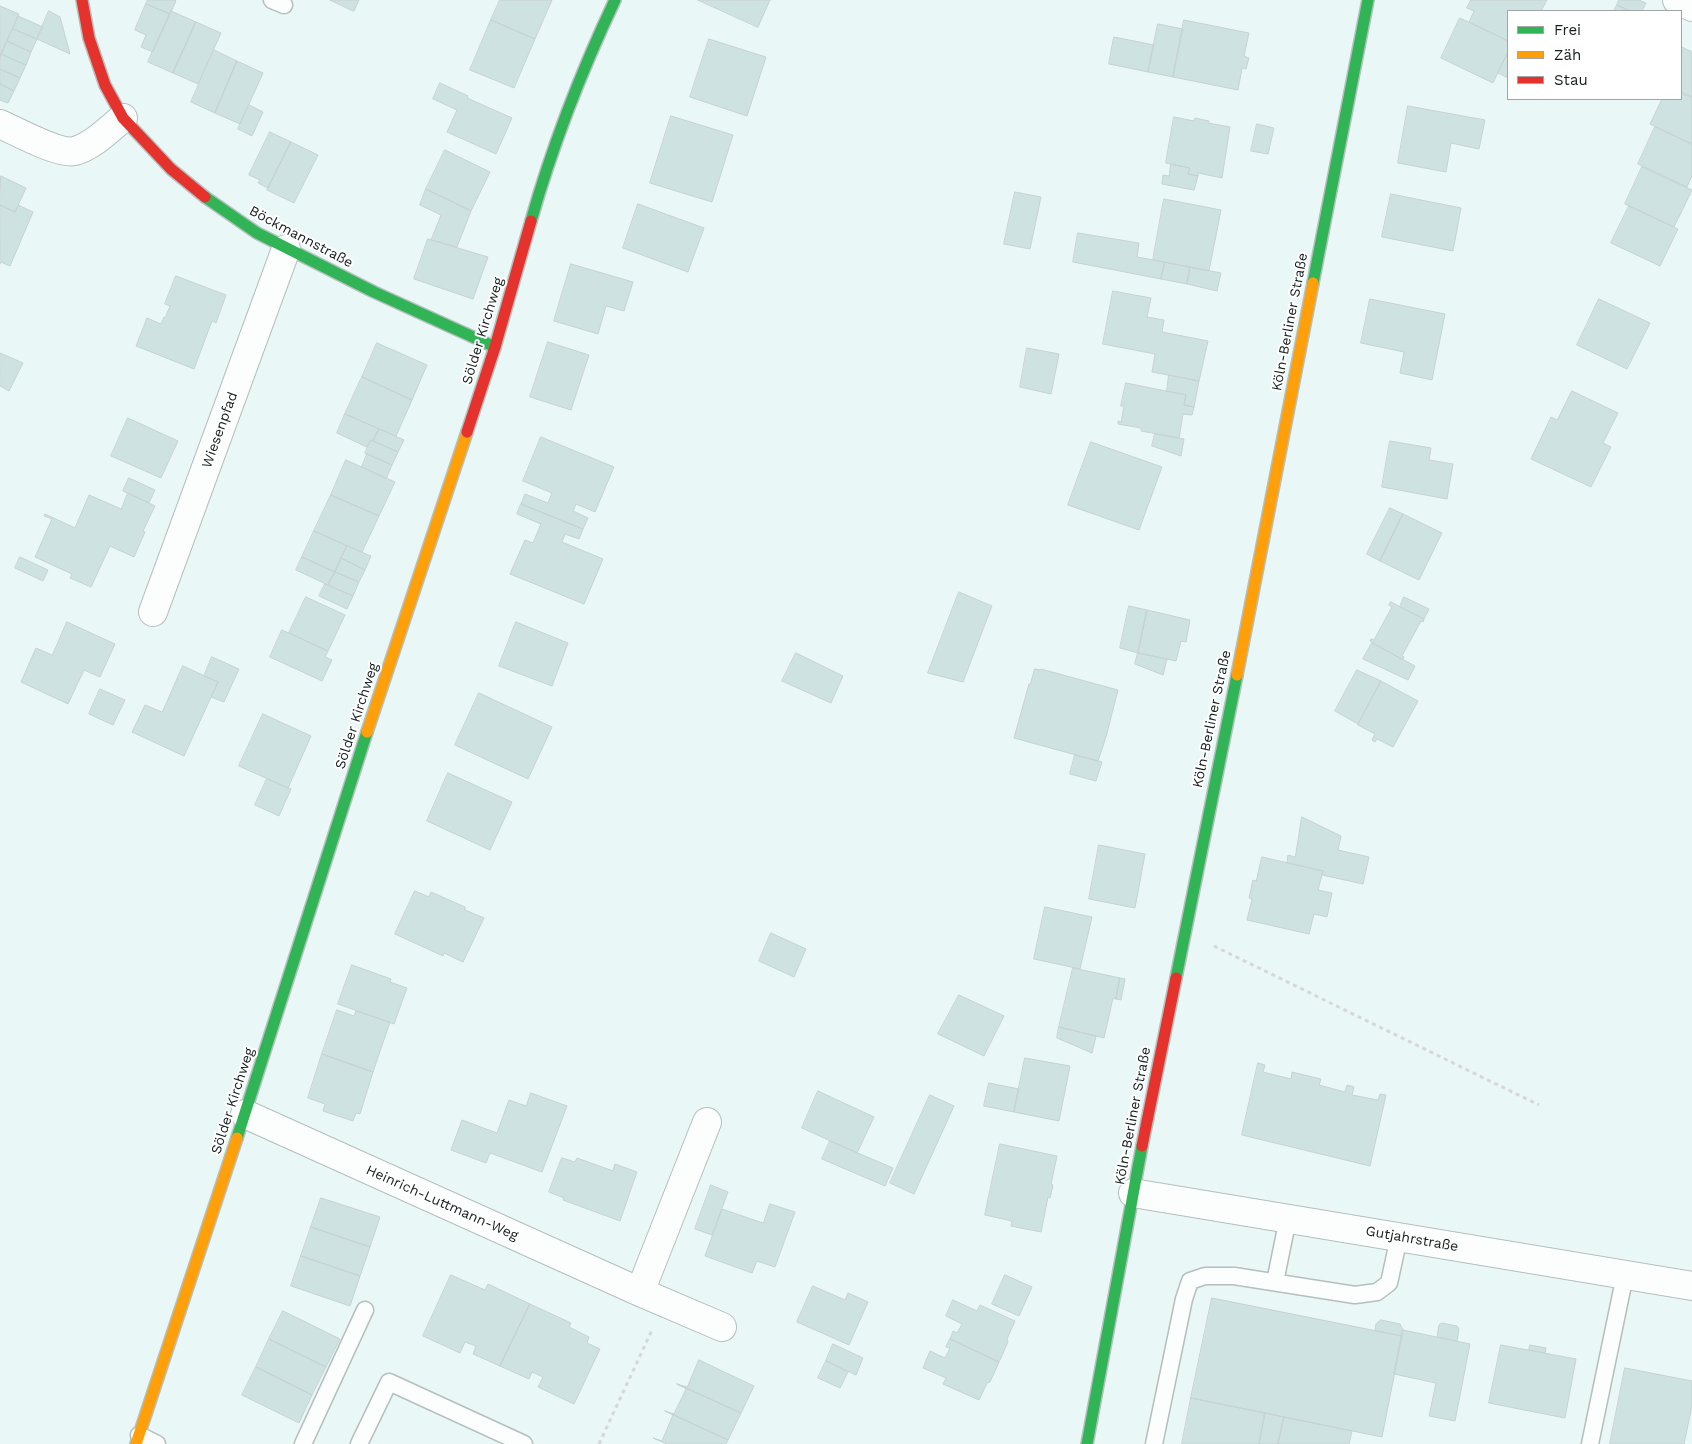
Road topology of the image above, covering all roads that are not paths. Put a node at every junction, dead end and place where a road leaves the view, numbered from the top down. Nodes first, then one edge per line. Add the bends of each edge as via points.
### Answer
1 (82, 0) edge
2 (614, 0) edge
3 (1368, 0) edge
4 (1677, 0) edge
5 (1692, 7) edge
6 (123, 118) junction
7 (0, 124) edge
8 (286, 249) junction
9 (495, 347) junction
10 (153, 612) dead end
11 (245, 1114) junction
12 (707, 1122) dead end
13 (1133, 1192) junction
14 (1288, 1218) junction
15 (1399, 1237) junction
16 (1625, 1275) junction
17 (1690, 1281) edge
18 (1275, 1282) junction
19 (640, 1292) junction
20 (365, 1310) dead end
21 (722, 1327) dead end
22 (137, 1440) edge
23 (157, 1444) edge
24 (303, 1444) edge
25 (359, 1444) edge
26 (524, 1444) edge
27 (1087, 1444) edge
28 (1154, 1444) edge
29 (1590, 1444) edge

1 - 6 street, Böckmannstraße via 89,38 106,85
2 - 9 street, Sölder Kirchweg via 591,51 547,170
3 - 13 street, Köln-Berliner Straße
4 - 5 street
6 - 7 street via 85,147 73,152 53,148
6 - 8 street, Böckmannstraße via 171,169 206,198 256,233
8 - 9 street, Böckmannstraße
8 - 10 street, Wiesenpfad
9 - 11 street, Sölder Kirchweg via 360,753
11 - 19 street, Heinrich-Luttmann-Weg
11 - 22 street, Sölder Kirchweg
12 - 19 street
13 - 14 street, Gutjahrstraße
13 - 27 street, Köln-Berliner Straße
14 - 15 street, Gutjahrstraße
14 - 18 lane
15 - 16 street, Gutjahrstraße
15 - 18 lane via 1389,1283 1377,1292 1355,1295
16 - 17 street, Gutjahrstraße
16 - 29 lane
18 - 28 lane via 1224,1276 1205,1276 1190,1281
19 - 21 street, Heinrich-Luttmann-Weg
20 - 24 lane
22 - 23 lane
25 - 26 lane via 389,1382

